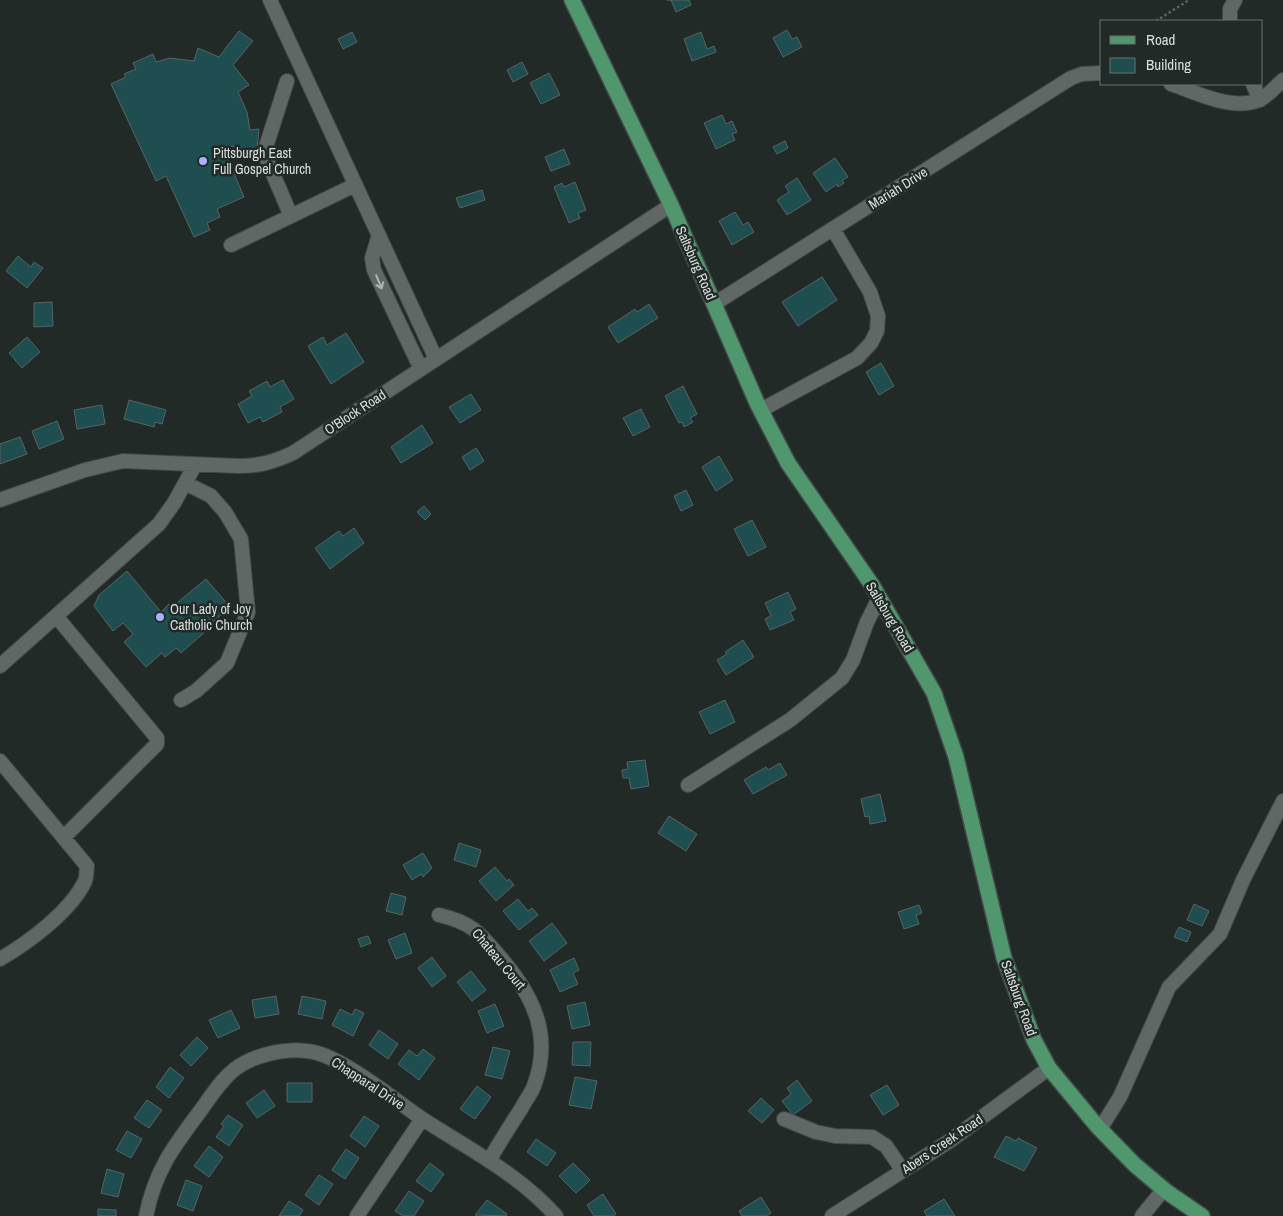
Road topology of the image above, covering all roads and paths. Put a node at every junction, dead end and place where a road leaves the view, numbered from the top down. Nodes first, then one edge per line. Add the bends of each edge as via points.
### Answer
1 (270, 0) edge
2 (572, 0) edge
3 (1189, 0) edge
4 (1235, 0) edge
5 (1158, 20) edge
6 (1230, 20) edge
7 (1100, 74) edge
8 (1283, 80) edge
9 (287, 81) dead end
10 (1174, 85) edge
11 (1253, 85) edge
12 (1260, 100) junction
13 (355, 185) junction
14 (670, 205) junction
15 (291, 216) junction
16 (833, 229) junction
17 (378, 235) junction
18 (231, 245) dead end
19 (714, 304) junction
20 (436, 359) junction
21 (421, 369) junction
22 (761, 410) junction
23 (194, 465) junction
24 (185, 483) junction
25 (0, 500) edge
26 (879, 598) junction
27 (56, 616) junction
28 (0, 666) edge
29 (181, 700) dead end
30 (0, 761) edge
31 (688, 785) dead end
32 (1283, 801) edge
33 (64, 837) junction
34 (439, 915) dead end
35 (0, 959) edge
36 (1049, 1068) junction
37 (422, 1119) junction
38 (784, 1119) dead end
39 (1100, 1129) junction
40 (488, 1161) junction
41 (903, 1171) junction
42 (1164, 1189) junction
43 (146, 1216) edge
44 (357, 1216) edge
45 (556, 1216) edge
46 (832, 1216) edge
47 (1142, 1216) edge
48 (1202, 1216) edge

1 - 13 street
2 - 14 main road, Saltsburg Road
3 - 5 path
4 - 6 street via 1230,9
7 - 16 street, Mariah Drive via 1071,78
8 - 12 street
9 - 15 street via 264,153
10 - 12 street via 1228,103
11 - 12 street
13 - 15 street
13 - 17 street
14 - 19 main road, Saltsburg Road
14 - 20 street, O'Block Road
15 - 18 street
16 - 19 street, Mariah Drive
16 - 22 street via 870,292 878,316 877,331 857,358
17 - 20 street
17 -> 21 street via 372,258 374,270
19 - 22 main road, Saltsburg Road
20 - 21 street, O'Block Road
21 - 23 street, O'Block Road via 293,453 275,461 257,466
22 - 26 main road, Saltsburg Road via 788,463
23 - 24 street
23 - 25 street, O'Block Road via 123,461 85,470
24 - 27 street via 159,524
24 - 29 street via 211,496 242,539 248,612 227,663
26 - 31 street via 842,678 790,720
26 - 36 main road, Saltsburg Road via 934,693 956,758 1004,958 1034,1040
27 - 28 street
27 - 33 street via 156,738 157,744
30 - 33 street
32 - 39 street via 1220,934 1169,987 1120,1097
33 - 35 street via 87,866 85,880 66,909
34 - 40 street, Chateau Court via 463,921 480,933 520,981 539,1020 540,1063 534,1087
36 - 39 main road, Saltsburg Road
36 - 41 street, Abers Creek Road
37 - 40 street, Chapparal Drive
37 - 43 street, Chapparal Drive via 361,1076 325,1056 308,1051 265,1055 235,1069 166,1156 150,1195
37 - 44 street
38 - 41 street via 835,1136 872,1136 886,1146
39 - 42 main road, Saltsburg Road
40 - 45 street, Chapparal Drive via 532,1193
41 - 46 street, Abers Creek Road
42 - 47 street
42 - 48 main road, Saltsburg Road

